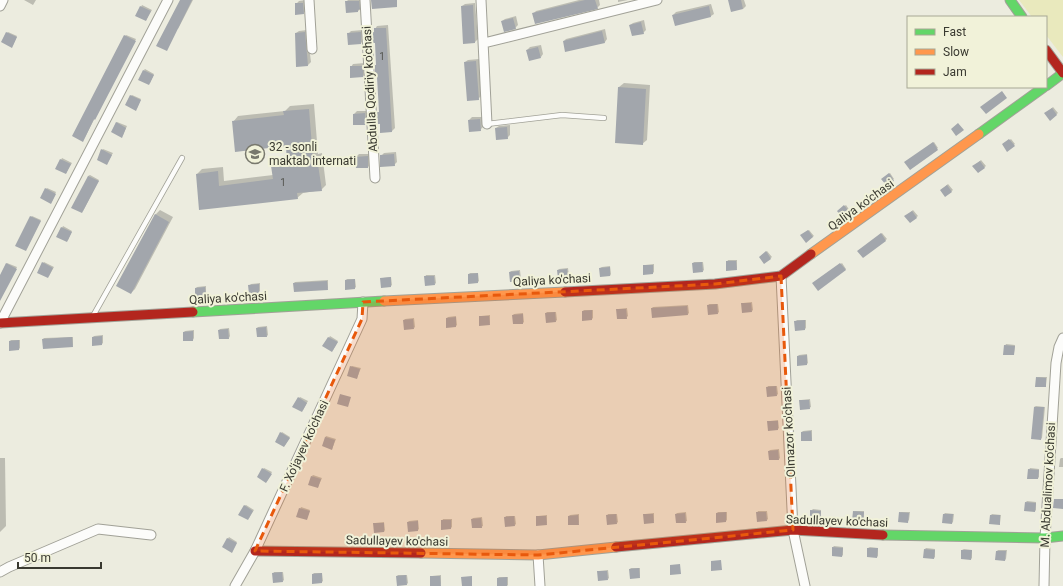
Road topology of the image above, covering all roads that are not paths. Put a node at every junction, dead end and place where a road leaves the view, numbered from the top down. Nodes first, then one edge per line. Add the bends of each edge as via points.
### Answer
1 (3, 0) edge
2 (168, 0) edge
3 (309, 0) edge
4 (365, 0) edge
5 (481, 0) edge
6 (657, 0) edge
7 (1010, 0) edge
8 (0, 6) edge
9 (1021, 16) edge
10 (484, 44) junction
11 (312, 49) dead end
12 (1047, 51) edge
13 (1063, 73) edge
14 (1047, 85) edge
15 (1042, 88) edge
16 (604, 118) dead end
17 (487, 124) joint
18 (182, 158) dead end
19 (375, 178) dead end
20 (781, 276) junction
21 (363, 302) junction
22 (92, 318) junction
23 (0, 323) edge
24 (1063, 338) edge
25 (793, 530) junction
26 (151, 535) dead end
27 (1063, 536) edge
28 (1045, 538) junction
29 (255, 551) junction
30 (538, 555) junction
31 (0, 572) edge
32 (235, 586) edge
33 (540, 586) edge
34 (805, 586) edge
35 (1044, 586) edge

1 - 8 street
2 - 23 street
3 - 11 street
4 - 19 street, Abdulla Qodiriy ko'chasi
5 - 10 street
6 - 10 street
7 - 9 main road
10 - 17 street
12 - 13 main road
13 - 14 main road, Qaliya ko'chasi
15 - 20 main road, Qaliya ko'chasi
16 - 17 lane via 562,115
18 - 22 lane
20 - 21 main road, Qaliya ko'chasi via 715,284
20 - 25 street, Olmazor ko'chasi
21 - 22 main road, Qaliya ko'chasi
21 - 29 street, F. Xo'jayev ko'chasi via 362,319
22 - 23 main road, Qaliya ko'chasi
24 - 28 street, M. Abdualimov ko'chasi via 1056,363
25 - 28 main road, Sadullayev ko'chasi via 891,536
25 - 30 main road, Sadullayev ko'chasi
25 - 34 street, Olmazor ko'chasi
26 - 31 street via 98,529
27 - 28 main road, Sadullayev ko'chasi
28 - 35 street, M. Abdualimov ko'chasi
29 - 30 main road, Sadullayev ko'chasi
29 - 32 street, F. Xo'jayev ko'chasi
30 - 33 street

